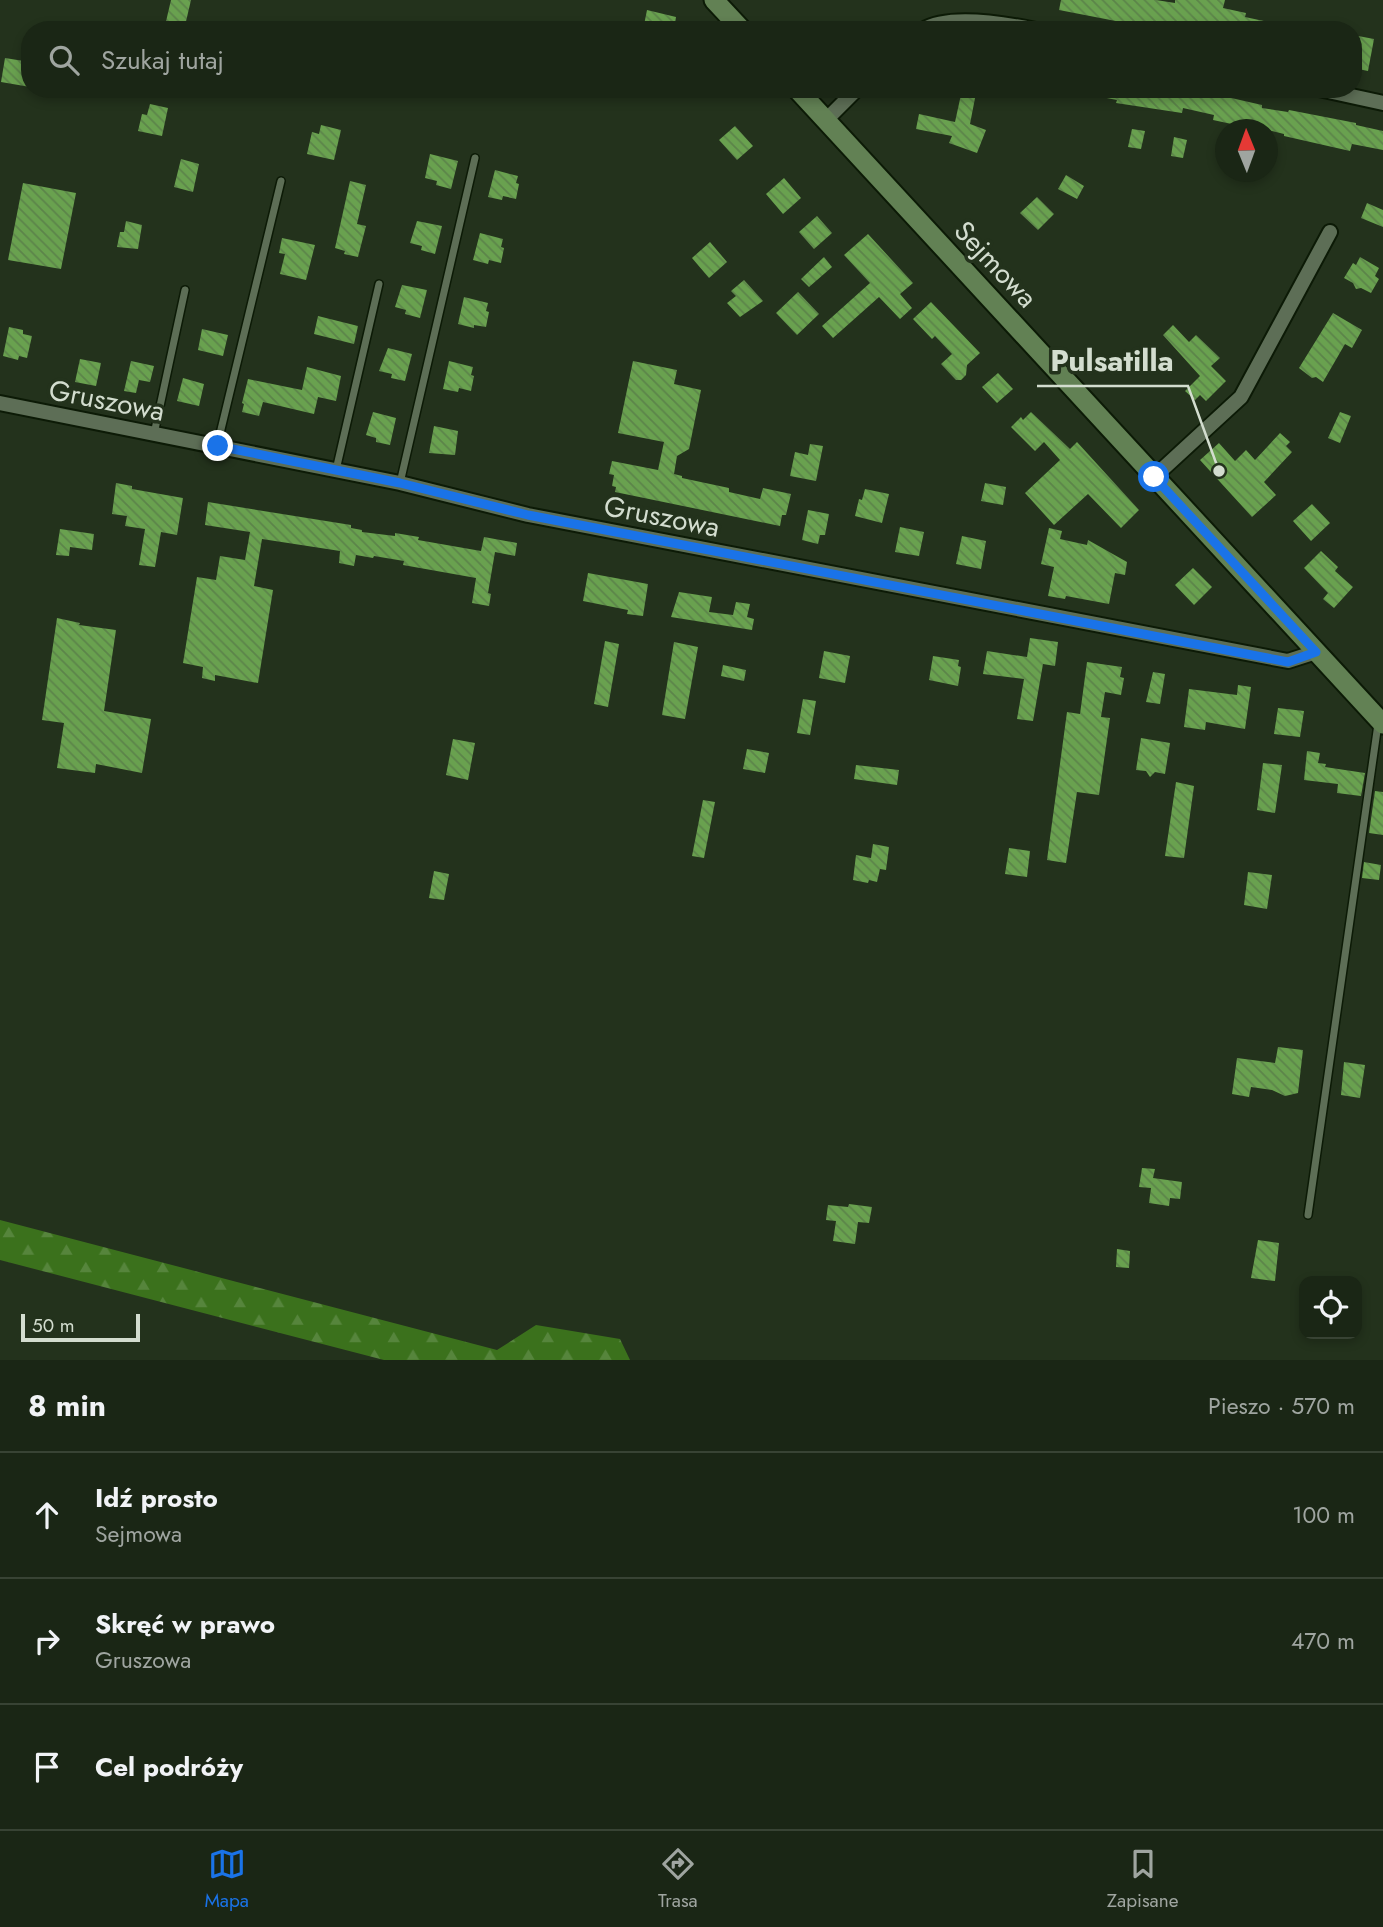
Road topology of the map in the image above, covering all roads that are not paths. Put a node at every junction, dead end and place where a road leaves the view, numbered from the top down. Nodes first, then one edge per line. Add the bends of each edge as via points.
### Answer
1 (714, 0) edge
2 (734, 21) edge
3 (805, 98) edge
4 (848, 98) edge
5 (1360, 98) edge
6 (1383, 103) edge
7 (826, 120) junction
8 (475, 158) dead end
9 (281, 181) dead end
10 (1330, 232) dead end
11 (379, 284) dead end
12 (185, 290) dead end
13 (0, 404) edge
14 (154, 433) junction
15 (218, 446) junction
16 (336, 470) junction
17 (1154, 477) junction
18 (400, 483) junction
19 (1316, 652) junction
20 (1381, 722) edge
21 (1308, 1215) dead end

1 - 2 main road
3 - 7 main road, Sejmowa
4 - 7 street
5 - 6 street
7 - 17 main road, Sejmowa
8 - 18 lane
9 - 15 lane
10 - 17 street via 1241,397
11 - 16 lane
12 - 14 lane
13 - 14 street, Gruszowa
14 - 15 street, Gruszowa
15 - 16 street, Gruszowa
16 - 18 street, Gruszowa
17 - 19 main road, Sejmowa
18 - 19 street, Gruszowa via 528,515 1288,662
19 - 20 main road, Sejmowa
20 - 21 lane

